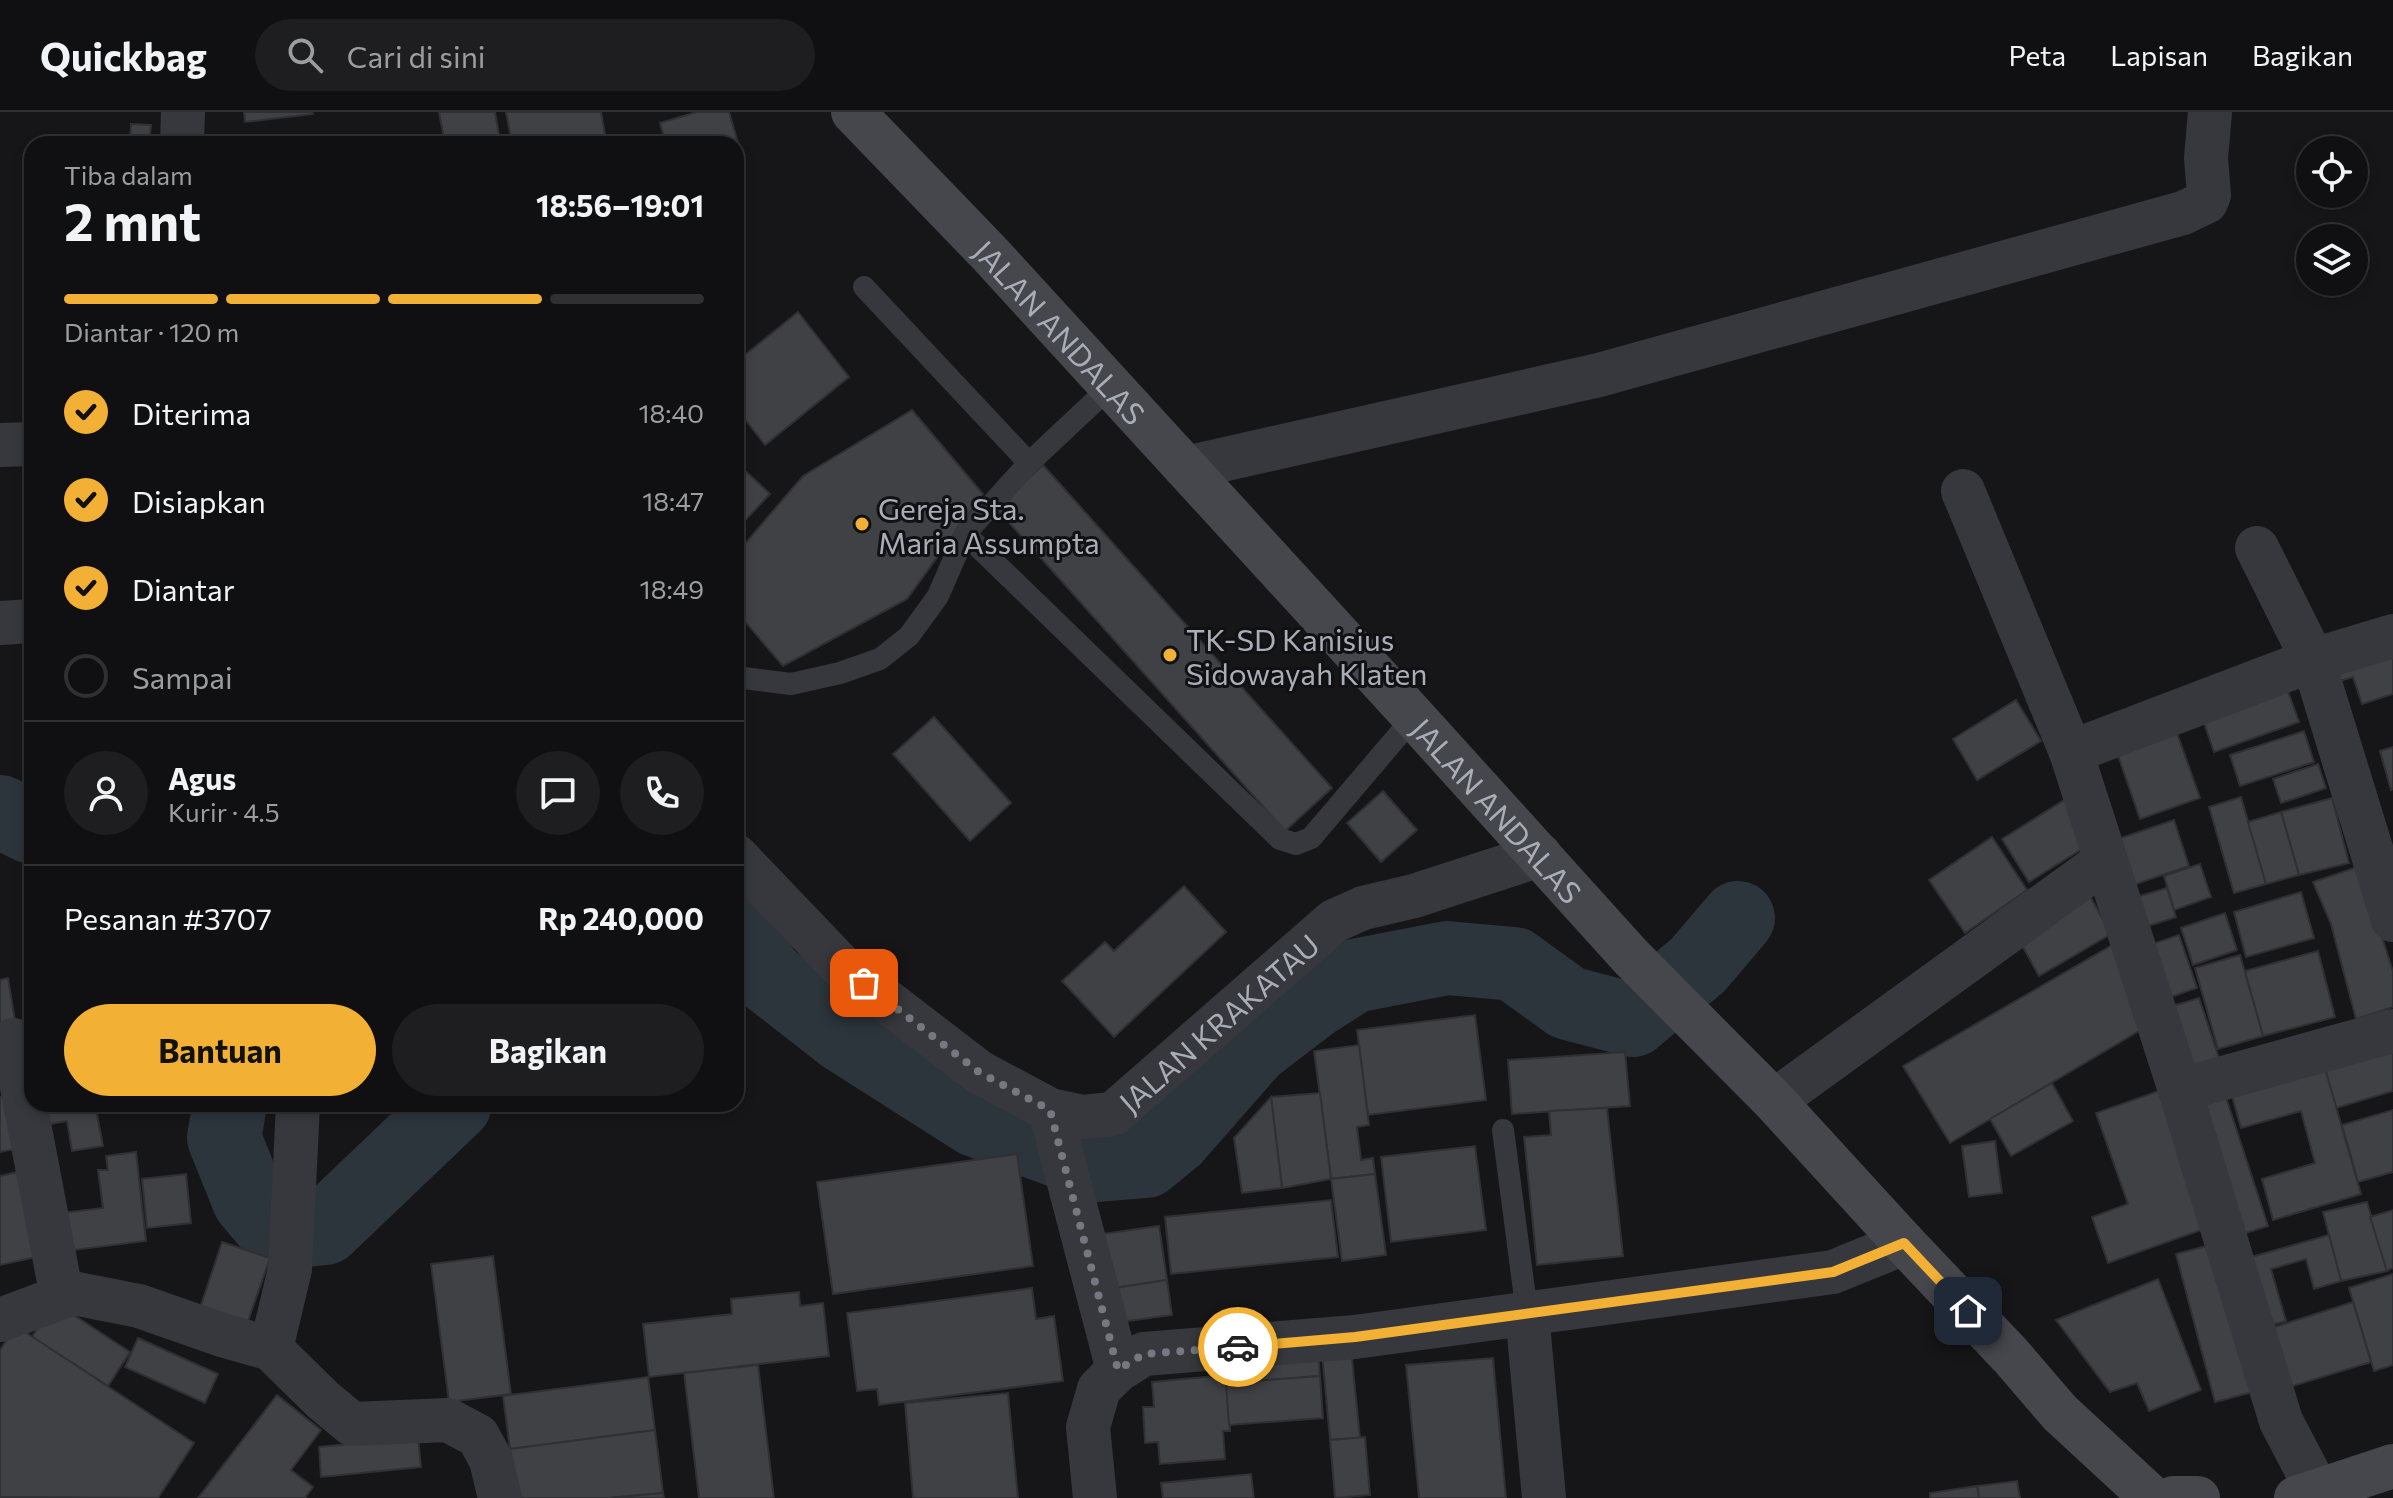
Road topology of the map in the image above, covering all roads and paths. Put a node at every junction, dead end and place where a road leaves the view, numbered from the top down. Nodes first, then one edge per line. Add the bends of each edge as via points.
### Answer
1 (183, 112) edge
2 (853, 112) edge
3 (2210, 112) edge
4 (182, 136) edge
5 (864, 287) dead end
6 (1110, 387) junction
7 (24, 444) edge
8 (0, 445) edge
9 (1029, 463) junction
10 (1186, 468) junction
11 (1963, 491) dead end
12 (965, 534) junction
13 (2257, 548) dead end
14 (24, 622) edge
15 (0, 623) edge
16 (2393, 636) edge
17 (2313, 660) junction
18 (744, 678) edge
19 (1414, 717) junction
20 (2071, 752) junction
21 (1540, 855) junction
22 (2105, 861) junction
23 (744, 864) edge
24 (2393, 920) edge
25 (2393, 1031) edge
26 (13, 1040) dead end
27 (2180, 1090) junction
28 (24, 1098) edge
29 (1774, 1101) junction
30 (27, 1112) edge
31 (298, 1112) edge
32 (1052, 1117) junction
33 (1503, 1130) dead end
34 (1904, 1243) junction
35 (62, 1297) junction
36 (1527, 1313) junction
37 (0, 1320) edge
38 (271, 1349) junction
39 (1118, 1370) junction
40 (2393, 1466) edge
41 (2307, 1494) edge
42 (500, 1498) edge
43 (1095, 1498) edge
44 (1544, 1498) edge
45 (2152, 1498) edge
46 (2173, 1498) edge
47 (2198, 1498) edge

1 - 4 street
2 - 6 main road, JALAN ANDALAS
3 - 10 street via 2209,195 2206,202 2183,213 1599,375
5 - 9 lane
6 - 9 lane
6 - 10 main road, JALAN ANDALAS
7 - 8 street
9 - 12 lane
10 - 19 main road, JALAN ANDALAS
11 - 20 street
12 - 18 lane via 938,596 909,636 880,659 791,684
12 - 19 lane via 1280,839 1296,844 1311,838
13 - 17 street
14 - 15 street
16 - 17 street
17 - 20 street
17 - 24 street
19 - 21 main road, JALAN ANDALAS
20 - 22 street
21 - 29 main road, JALAN ANDALAS via 1631,957
21 - 32 street, JALAN KRAKATAU via 1334,921 1113,1114
22 - 27 street
22 - 29 street
23 - 32 street, JALAN KRAKATAU via 841,966 979,1072
25 - 27 street
26 - 28 street
27 - 41 street
29 - 34 main road, JALAN ANDALAS
30 - 35 street
31 - 38 street via 290,1269
32 - 39 street
33 - 36 lane
34 - 36 street via 1833,1272
34 - 45 main road, JALAN ANDALAS via 2060,1413
35 - 37 street
35 - 38 street via 73,1293 139,1306
36 - 39 street via 1355,1337 1144,1354
36 - 44 street
38 - 42 street via 352,1424 448,1420 478,1436 491,1460
39 - 43 street via 1099,1389 1088,1427
40 - 41 main road
46 - 47 main road

